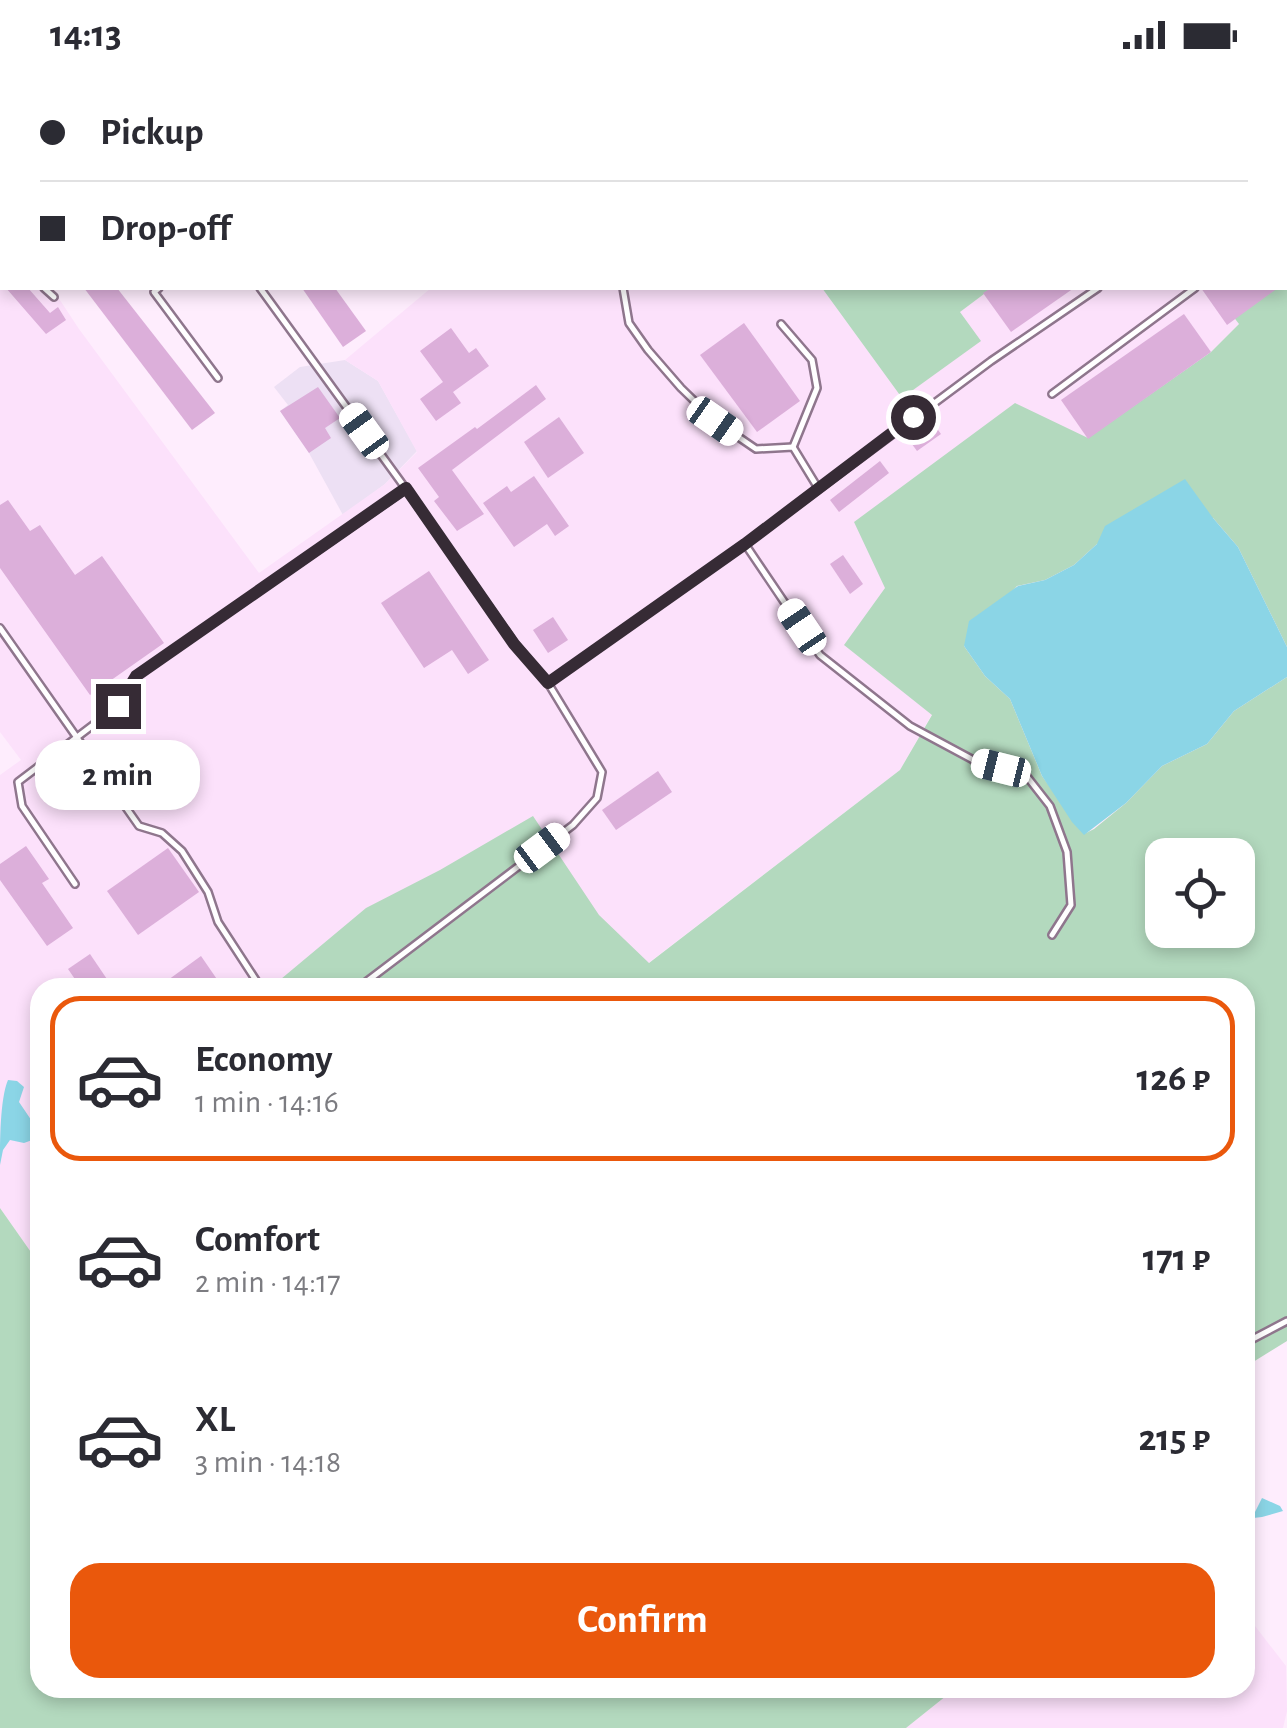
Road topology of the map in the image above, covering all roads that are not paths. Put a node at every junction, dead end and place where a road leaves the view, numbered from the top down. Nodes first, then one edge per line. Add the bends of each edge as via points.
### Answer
1 (46, 290) edge
2 (156, 290) edge
3 (261, 290) edge
4 (624, 290) edge
5 (1095, 290) edge
6 (1192, 290) edge
7 (54, 297) dead end
8 (781, 324) dead end
9 (218, 378) dead end
10 (1052, 394) dead end
11 (793, 447) junction
12 (406, 488) junction
13 (818, 488) junction
14 (745, 544) junction
15 (0, 628) edge
16 (548, 683) junction
17 (76, 736) junction
18 (76, 884) dead end
19 (1052, 935) dead end
20 (254, 978) edge
21 (371, 978) edge
22 (1287, 1321) edge
23 (1255, 1338) edge

1 - 7 lane
2 - 9 lane
3 - 12 lane
4 - 11 lane via 629,323 715,421 756,450
5 - 13 lane
6 - 10 lane
8 - 11 lane via 812,360 817,388
11 - 13 lane
12 - 16 lane
12 - 17 lane via 136,676 118,706
13 - 14 lane
14 - 16 lane
14 - 19 lane via 820,655 910,726 976,762 1025,774 1050,806 1067,852 1071,905
15 - 17 lane
16 - 21 lane via 602,772 597,798 572,825
17 - 18 lane via 18,782 22,806
17 - 20 lane via 138,826 162,833 182,851
22 - 23 lane

